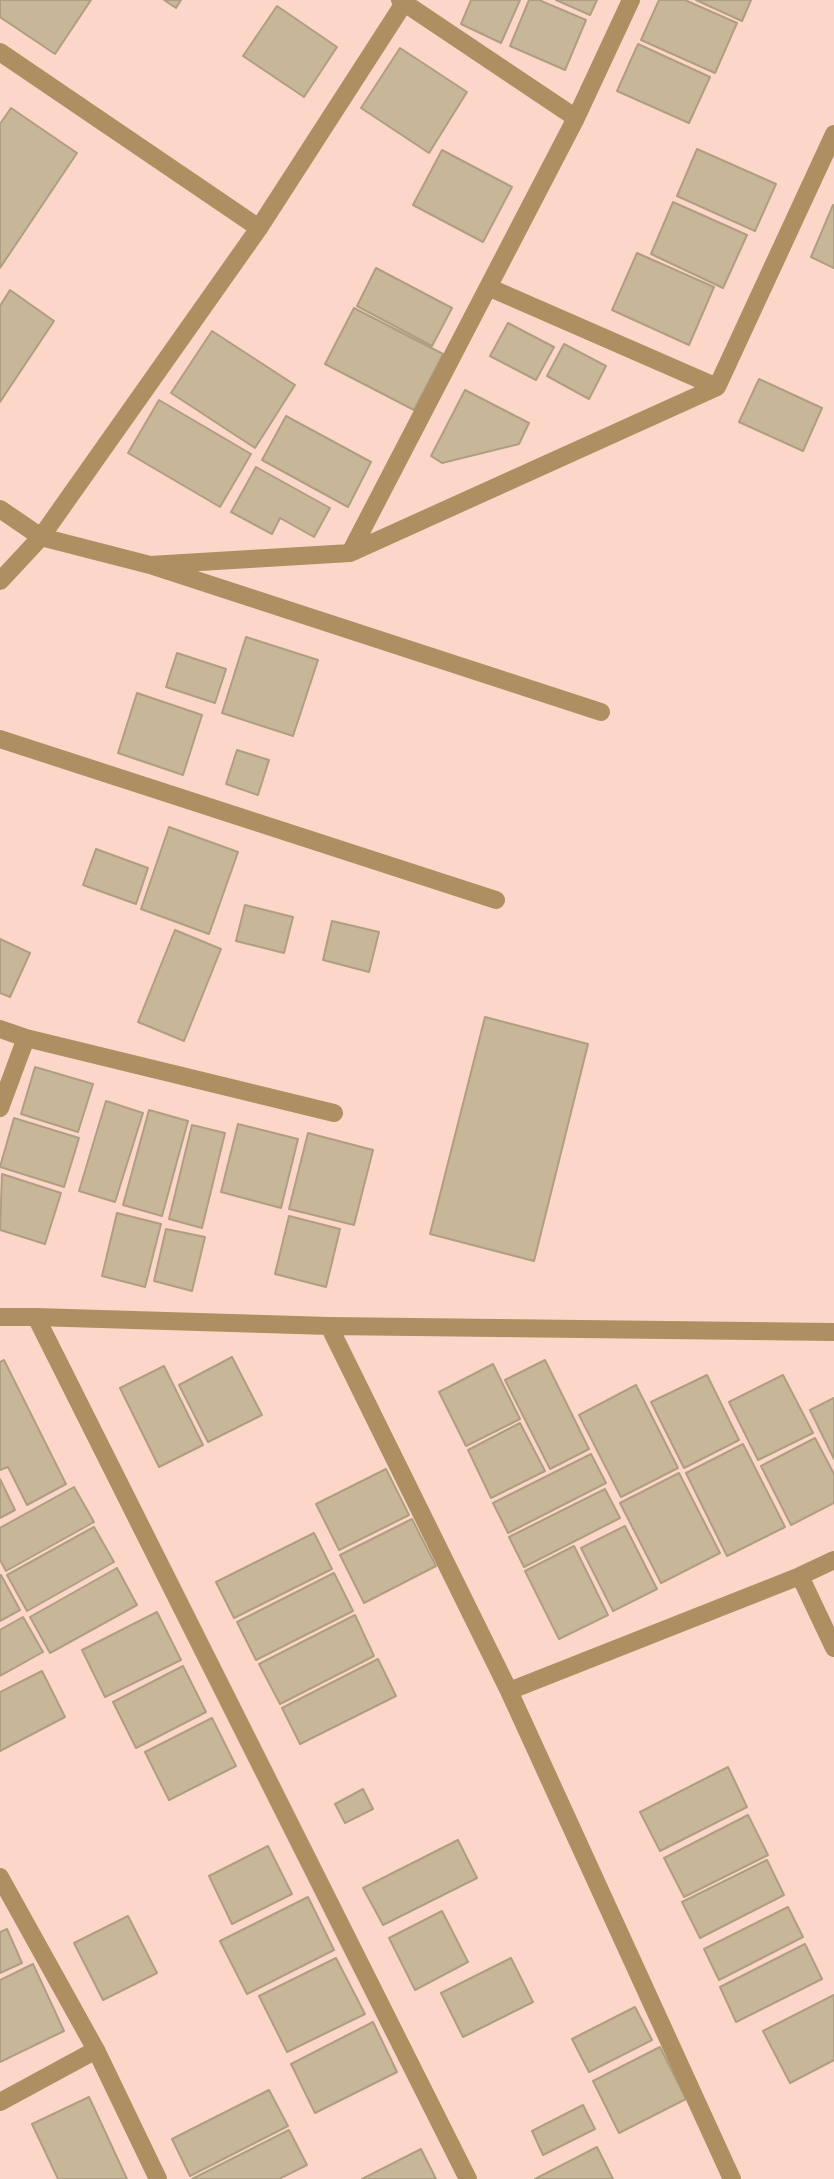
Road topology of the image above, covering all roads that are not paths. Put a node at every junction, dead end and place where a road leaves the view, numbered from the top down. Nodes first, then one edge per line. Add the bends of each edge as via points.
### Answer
1 (631, 0) edge
2 (404, 1) edge
3 (0, 52) edge
4 (576, 118) junction
5 (834, 134) edge
6 (259, 228) junction
7 (488, 286) junction
8 (717, 387) junction
9 (0, 509) edge
10 (41, 537) junction
11 (350, 553) junction
12 (150, 565) junction
13 (0, 581) edge
14 (601, 712) dead end
15 (0, 739) edge
16 (496, 900) dead end
17 (0, 1029) edge
18 (26, 1038) junction
19 (0, 1108) edge
20 (334, 1113) dead end
21 (0, 1317) edge
22 (36, 1317) junction
23 (329, 1326) junction
24 (834, 1332) edge
25 (834, 1560) edge
26 (800, 1576) junction
27 (834, 1648) edge
28 (509, 1691) junction
29 (0, 1877) edge
30 (96, 2050) junction
31 (0, 2102) edge
32 (158, 2179) edge
33 (468, 2179) edge
34 (732, 2179) edge

1 - 4 street
2 - 4 street
2 - 6 street
3 - 6 street
4 - 7 street
5 - 8 street
6 - 10 street
7 - 8 street
7 - 11 street
8 - 11 street
9 - 10 street
10 - 12 street
10 - 13 street
11 - 12 street
12 - 14 street
15 - 16 street
17 - 18 street
18 - 19 street
18 - 20 street
21 - 22 street
22 - 23 street
22 - 33 street
23 - 24 street
23 - 28 street
25 - 26 street
26 - 27 street
26 - 28 street
28 - 34 street
29 - 30 street
30 - 31 street
30 - 32 street

